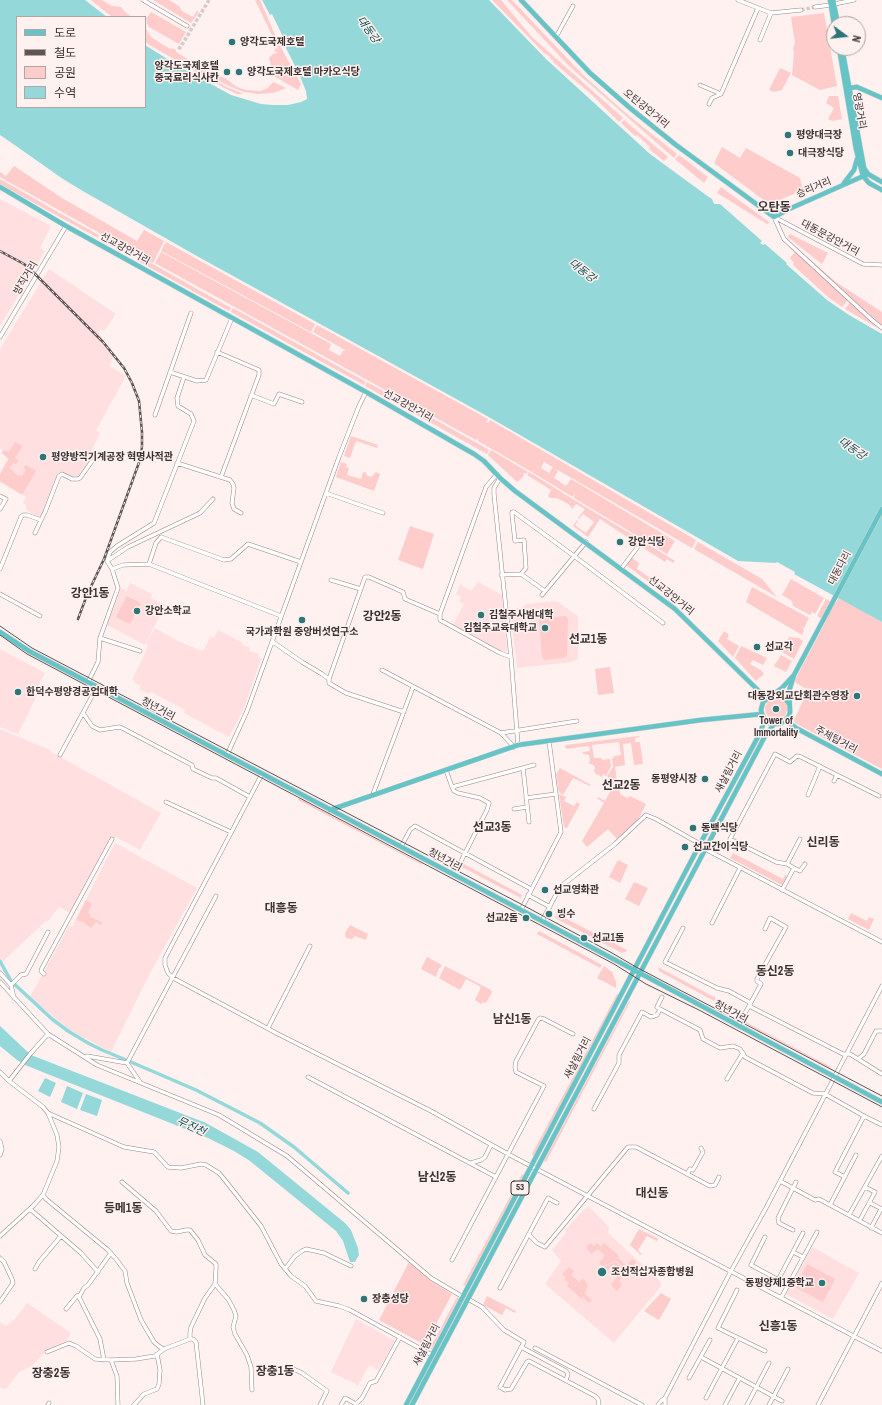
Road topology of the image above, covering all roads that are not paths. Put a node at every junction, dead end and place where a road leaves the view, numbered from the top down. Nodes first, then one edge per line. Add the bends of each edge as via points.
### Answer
1 (143, 0) edge
2 (521, 0) edge
3 (528, 0) edge
4 (738, 0) edge
5 (854, 0) edge
6 (832, 2) edge
7 (525, 5) junction
8 (573, 6) dead end
9 (816, 7) tunnel mouth
10 (758, 8) junction
11 (801, 10) tunnel mouth
12 (771, 13) junction
13 (833, 16) edge
14 (836, 16) edge
15 (187, 26) dead end
16 (556, 37) junction
17 (760, 40) dead end
18 (839, 56) edge
19 (844, 56) edge
20 (700, 85) dead end
21 (850, 88) junction
22 (721, 94) junction
23 (882, 98) edge
24 (709, 104) dead end
25 (856, 149) junction
26 (868, 174) junction
27 (863, 176) junction
28 (882, 182) edge
29 (842, 186) junction
30 (0, 187) edge
31 (882, 190) edge
32 (774, 218) junction
33 (66, 226) junction
34 (882, 265) edge
35 (191, 313) dead end
36 (232, 318) junction
37 (882, 328) edge
38 (0, 337) edge
39 (218, 352) junction
40 (170, 372) junction
41 (184, 377) junction
42 (366, 392) junction
43 (251, 395) junction
44 (302, 402) dead end
45 (155, 415) dead end
46 (92, 461) dead end
47 (177, 463) junction
48 (498, 476) junction
49 (221, 477) junction
50 (326, 493) junction
51 (0, 496) edge
52 (213, 499) dead end
53 (0, 509) edge
54 (882, 509) edge
55 (241, 513) dead end
56 (383, 513) dead end
57 (41, 520) junction
58 (35, 533) dead end
59 (586, 542) junction
60 (637, 548) dead end
61 (574, 556) junction
62 (107, 561) junction
63 (301, 562) junction
64 (149, 564) junction
65 (0, 569) edge
66 (112, 569) junction
67 (621, 569) junction
68 (521, 574) junction
69 (501, 575) junction
70 (331, 580) dead end
71 (361, 589) junction
72 (545, 591) junction
73 (0, 594) edge
74 (542, 596) dead end
75 (440, 614) junction
76 (40, 616) dead end
77 (281, 616) junction
78 (663, 623) dead end
79 (0, 632) edge
80 (100, 638) junction
81 (273, 642) junction
82 (140, 651) dead end
83 (511, 657) junction
84 (382, 670) dead end
85 (794, 675) junction
86 (329, 679) junction
87 (88, 682) junction
88 (413, 686) junction
89 (97, 687) junction
90 (773, 695) junction
91 (766, 698) junction
92 (789, 704) junction
93 (404, 712) junction
94 (83, 713) junction
95 (762, 714) junction
96 (789, 716) junction
97 (765, 720) junction
98 (577, 721) dead end
99 (777, 724) junction
100 (796, 728) junction
101 (516, 731) junction
102 (501, 733) junction
103 (549, 741) junction
104 (516, 746) junction
105 (60, 755) dead end
106 (226, 755) junction
107 (534, 765) dead end
108 (820, 766) junction
109 (523, 768) junction
110 (446, 770) junction
111 (262, 774) junction
112 (882, 774) edge
113 (837, 775) junction
114 (834, 781) dead end
115 (452, 787) junction
116 (374, 794) junction
117 (556, 794) junction
118 (808, 794) dead end
119 (879, 796) dead end
120 (250, 797) junction
121 (526, 798) junction
122 (166, 802) dead end
123 (527, 807) junction
124 (514, 809) dead end
125 (330, 810) junction
126 (529, 822) dead end
127 (231, 832) junction
128 (112, 839) dead end
129 (800, 839) dead end
130 (700, 844) junction
131 (402, 847) junction
132 (705, 849) junction
133 (465, 854) junction
134 (787, 864) junction
135 (805, 864) dead end
136 (458, 867) dead end
137 (740, 868) junction
138 (794, 868) junction
139 (88, 884) junction
140 (93, 886) dead end
141 (531, 890) junction
142 (782, 890) junction
143 (528, 895) junction
144 (216, 896) dead end
145 (550, 906) junction
146 (521, 910) junction
147 (542, 921) junction
148 (712, 923) dead end
149 (682, 928) dead end
150 (765, 929) dead end
151 (48, 932) dead end
152 (882, 942) edge
153 (310, 946) dead end
154 (634, 971) junction
155 (0, 973) edge
156 (44, 974) dead end
157 (640, 974) junction
158 (173, 978) junction
159 (0, 982) edge
160 (12, 984) junction
161 (882, 986) edge
162 (878, 995) junction
163 (662, 997) dead end
164 (882, 997) edge
165 (14, 999) junction
166 (750, 1004) junction
167 (660, 1009) junction
168 (738, 1026) junction
169 (268, 1028) junction
170 (882, 1032) edge
171 (48, 1034) junction
172 (573, 1034) dead end
173 (743, 1053) junction
174 (846, 1054) junction
175 (84, 1056) junction
176 (858, 1059) junction
177 (127, 1063) junction
178 (0, 1072) edge
179 (882, 1074) edge
180 (308, 1077) dead end
181 (834, 1077) junction
182 (727, 1079) dead end
183 (9, 1081) junction
184 (140, 1082) junction
185 (825, 1094) junction
186 (882, 1102) edge
187 (594, 1109) dead end
188 (48, 1113) junction
189 (864, 1116) junction
190 (882, 1125) edge
191 (0, 1141) edge
192 (491, 1145) junction
193 (701, 1148) dead end
194 (508, 1154) junction
195 (0, 1155) edge
196 (856, 1155) dead end
197 (881, 1159) edge
198 (470, 1163) junction
199 (531, 1166) junction
200 (537, 1169) junction
201 (687, 1174) junction
202 (496, 1177) junction
203 (719, 1177) dead end
204 (845, 1177) junction
205 (780, 1181) junction
206 (122, 1182) dead end
207 (796, 1182) dead end
208 (865, 1187) junction
209 (793, 1189) junction
210 (43, 1195) junction
211 (588, 1196) junction
212 (870, 1202) junction
213 (557, 1203) dead end
214 (830, 1205) junction
215 (30, 1209) junction
216 (882, 1209) edge
217 (849, 1215) junction
218 (861, 1218) dead end
219 (871, 1228) junction
220 (794, 1230) dead end
221 (817, 1232) dead end
222 (803, 1233) dead end
223 (882, 1233) edge
224 (529, 1235) junction
225 (0, 1236) edge
226 (62, 1236) junction
227 (765, 1237) dead end
228 (793, 1252) junction
229 (111, 1253) junction
230 (803, 1257) junction
231 (0, 1258) edge
232 (452, 1260) dead end
233 (352, 1266) dead end
234 (35, 1269) dead end
235 (285, 1269) junction
236 (731, 1271) junction
237 (98, 1272) junction
238 (778, 1280) junction
239 (214, 1284) junction
240 (882, 1284) edge
241 (788, 1285) junction
242 (500, 1288) dead end
243 (737, 1290) dead end
244 (80, 1295) junction
245 (466, 1298) junction
246 (781, 1298) junction
247 (0, 1302) edge
248 (66, 1309) dead end
249 (854, 1336) junction
250 (400, 1337) junction
251 (738, 1338) junction
252 (190, 1339) junction
253 (710, 1340) dead end
254 (521, 1347) junction
255 (535, 1348) dead end
256 (164, 1349) junction
257 (765, 1351) dead end
258 (882, 1351) edge
259 (47, 1352) dead end
260 (157, 1354) junction
261 (432, 1355) junction
262 (701, 1357) junction
263 (104, 1360) junction
264 (111, 1360) junction
265 (769, 1363) dead end
266 (287, 1366) dead end
267 (722, 1369) junction
268 (788, 1369) dead end
269 (689, 1378) dead end
270 (739, 1378) junction
271 (566, 1380) junction
272 (756, 1387) junction
273 (252, 1390) dead end
274 (774, 1397) junction
275 (665, 1398) junction
276 (706, 1398) dead end
277 (782, 1401) dead end
278 (118, 1405) edge
279 (134, 1405) edge
280 (203, 1405) edge
281 (320, 1405) edge
282 (341, 1405) edge
283 (406, 1405) edge
284 (412, 1405) edge
285 (599, 1405) edge
286 (642, 1405) edge
287 (658, 1405) edge
288 (665, 1405) edge
289 (725, 1405) edge
290 (747, 1405) edge
291 (769, 1405) edge
292 (818, 1405) edge

1 - 15 street
2 - 7 main road, 오탄강안거리
3 - 7 street
4 - 10 street
5 - 6 street
6 - 9 street
6 - 13 main road
6 - 14 main road
7 - 16 main road, 오탄강안거리
8 - 16 street
10 - 12 street
10 - 22 street
11 - 12 street
12 - 17 street
16 - 32 main road, 오탄강안거리 via 590,73 630,108
18 - 25 main road, 영광거리
19 - 21 main road, 영광거리
20 - 22 street
21 - 23 main road via 856,87
21 - 26 main road, 영광거리 via 864,168
22 - 24 street via 712,98
25 - 27 main road, 영광거리
25 - 29 main road via 854,170
26 - 27 main road, 승리거리
26 - 28 main road
27 - 29 main road, 승리거리
27 - 31 main road via 869,183
29 - 32 main road, 승리거리
30 - 33 main road, 선교강안거리
32 - 34 street, 대동문강안거리 via 863,264
32 - 37 street via 784,239
33 - 36 main road, 선교강안거리
33 - 38 street, 방직거리
35 - 40 street
36 - 39 street
36 - 42 main road, 선교강안거리
39 - 41 street via 206,380 198,381
39 - 43 street via 259,370
40 - 41 street
40 - 45 street
41 - 47 street via 178,406 190,414 194,421
42 - 48 main road, 선교강안거리 via 474,454
42 - 50 street
43 - 44 street via 274,404 279,394
43 - 49 street
46 - 57 street via 78,479 62,474 59,476
47 - 49 street
47 - 62 street via 154,523 117,546 110,552
48 - 59 main road, 선교강안거리
48 - 69 street via 494,494
48 - 75 street via 486,487
49 - 55 street via 234,484 232,503
50 - 56 street
50 - 63 street
51 - 53 street via 6,499
52 - 62 street via 200,513 128,547
54 - 85 main road, 대동다리
57 - 58 street
57 - 65 street via 27,515 21,517
59 - 61 street
59 - 67 main road, 선교강안거리
60 - 67 street
61 - 68 street via 512,512 515,541 524,540 526,566
61 - 72 street
61 - 78 street
62 - 66 street
63 - 64 street via 248,544 231,559 224,560 161,537 156,543
63 - 77 street
64 - 66 street via 124,565
64 - 77 street
66 - 80 street via 118,588
67 - 91 main road, 선교강안거리 via 674,609
68 - 69 street
68 - 72 street
69 - 83 street
70 - 71 street
71 - 75 street via 365,577 369,577 403,592 405,599
71 - 86 street
72 - 74 street
73 - 76 street
75 - 83 street via 440,620
77 - 81 street
79 - 87 main road, 청년거리 via 29,651
80 - 82 street
80 - 87 street via 98,662
81 - 86 street
81 - 106 street via 247,711
83 - 101 street
84 - 88 street
85 - 90 main road
85 - 92 main road via 789,691
86 - 93 street via 329,683 346,693
87 - 89 main road, 청년거리
88 - 93 street
88 - 102 street
89 - 94 street
89 - 106 main road, 청년거리
90 - 91 main road
90 - 92 main road via 781,696
91 - 95 main road
92 - 96 main road
93 - 116 street
94 - 105 street
94 - 120 street via 92,726 100,730 122,728 192,765 193,769 216,778
95 - 97 main road
95 - 103 main road
96 - 99 main road, 새살림거리
96 - 100 main road via 791,724
97 - 99 main road
97 - 130 main road, 새살림거리
98 - 101 street
99 - 100 main road, 주체탑거리
99 - 132 main road, 새살림거리 via 764,738
100 - 112 main road, 주체탑거리
101 - 102 street
101 - 104 street
102 - 104 street
103 - 104 main road
103 - 117 street
104 - 110 main road
106 - 111 main road, 청년거리
107 - 109 street
108 - 113 street
108 - 118 street
108 - 134 street via 797,756 790,762 775,754 730,839 776,862
109 - 115 street
109 - 121 street
110 - 115 street
110 - 116 main road
111 - 120 street
111 - 125 main road, 청년거리
113 - 114 street
113 - 119 street
115 - 133 street via 458,793 489,803
116 - 125 main road
117 - 121 street
117 - 141 street via 561,832
120 - 127 street
121 - 123 street
122 - 127 street
123 - 124 street
123 - 126 street
125 - 131 main road, 청년거리
127 - 158 street via 165,958 165,965
128 - 139 street
129 - 134 street
130 - 132 street
130 - 145 street via 646,815 615,844 560,887
130 - 154 main road, 새살림거리
131 - 133 street via 410,830 415,826
131 - 146 main road, 청년거리
132 - 137 street
132 - 157 main road, 새살림거리
133 - 136 street
133 - 141 street
134 - 138 street
135 - 138 street via 800,871
137 - 142 street
137 - 148 street
138 - 142 street
139 - 140 street
139 - 156 street via 42,968
141 - 143 street
142 - 152 street
143 - 145 street
143 - 146 street
144 - 158 street
145 - 147 street
146 - 147 main road, 청년거리
147 - 154 main road, 청년거리
149 - 166 street via 665,962 717,988 729,991
150 - 166 street via 770,918 786,927 757,979 761,984
151 - 160 street via 26,974 21,975
153 - 169 street
154 - 157 main road, 청년거리
154 - 199 main road, 새살림거리 / 53
155 - 160 street
157 - 168 main road, 청년거리
157 - 200 main road, 새살림거리 / 53
158 - 169 street
158 - 177 street
159 - 165 street
160 - 165 street
161 - 162 street
162 - 164 street
162 - 174 street
163 - 167 street via 657,1007
165 - 171 street
166 - 168 street
166 - 174 street
167 - 173 street via 700,1030 703,1039 720,1048 733,1046
167 - 187 street via 657,1015 651,1017 642,1012 619,1055 619,1063
168 - 181 main road, 청년거리
169 - 192 street
170 - 176 street via 876,1031 864,1054
171 - 175 street
171 - 183 street
172 - 194 street via 544,1019 538,1020 515,1067 516,1072 544,1086
173 - 182 street
173 - 185 street via 745,1057 809,1091
174 - 176 street
174 - 181 street
175 - 177 street
175 - 184 street via 97,1065
176 - 179 street
177 - 184 street
178 - 183 street
180 - 198 street
181 - 185 street
181 - 186 main road, 청년거리
183 - 188 street
184 - 245 street via 219,1115 287,1156 431,1278
185 - 189 street
185 - 205 street
188 - 210 street via 59,1141 59,1154
188 - 235 street via 124,1147 154,1152 168,1167 206,1165 219,1173 261,1226
189 - 190 street
189 - 204 street via 835,1172
191 - 195 street
192 - 194 street
192 - 198 street via 485,1157
193 - 201 street via 703,1152 693,1170 690,1169
194 - 199 street
194 - 202 street
196 - 204 street
197 - 208 street
198 - 202 street
199 - 200 street
199 - 245 main road, 새살림거리 / 53
200 - 211 street
200 - 245 main road, 새살림거리 / 53
201 - 203 street via 712,1187
201 - 211 street via 636,1148 628,1147
202 - 232 street
204 - 214 street
205 - 209 street
205 - 236 street
206 - 239 street via 156,1211 171,1231 188,1230 194,1234 205,1255 216,1264
207 - 209 street
208 - 212 street via 875,1192
208 - 217 street
209 - 214 street
209 - 220 street via 778,1218 779,1222
210 - 215 street
210 - 229 street
211 - 224 street via 545,1246 537,1243
211 - 236 street
212 - 216 street
212 - 218 street
213 - 224 street via 548,1198
214 - 217 street
215 - 225 street
215 - 226 street
216 - 219 street
217 - 219 street
219 - 223 street
221 - 230 street
222 - 228 street
224 - 242 street
226 - 234 street
226 - 237 street via 82,1253
227 - 238 street via 751,1265
228 - 230 street
228 - 238 street
229 - 237 street
229 - 256 street via 125,1271 141,1320 154,1342
230 - 241 street
231 - 247 street via 10,1273 12,1283
233 - 235 street via 331,1256 306,1249 295,1256
235 - 250 street via 305,1286 316,1301 350,1310
236 - 246 street
236 - 275 street
237 - 244 street
238 - 241 street
239 - 252 street via 191,1327
239 - 273 street via 234,1310 236,1316 233,1328 251,1368
240 - 249 street
241 - 246 street
243 - 251 street via 718,1328
244 - 248 street
244 - 263 street via 100,1339
245 - 254 street via 482,1307 504,1330 524,1342
245 - 261 main road, 새살림거리 / 53
245 - 284 main road, 새살림거리 / 53
246 - 249 street
249 - 258 street
249 - 292 street
250 - 261 street
250 - 282 street via 376,1381 370,1383 362,1398 356,1404 345,1398
251 - 257 street
251 - 267 street
252 - 256 street
252 - 280 street via 193,1339 196,1345
253 - 262 street
254 - 271 street via 566,1371
254 - 271 street via 500,1387 505,1390 512,1389 529,1361
255 - 286 street
256 - 260 street
259 - 263 street via 69,1343 95,1359
260 - 264 street via 136,1359
260 - 279 street via 160,1384 157,1389 144,1394
261 - 283 main road, 새살림거리 / 53
262 - 267 street
262 - 269 street
263 - 264 street
264 - 278 street via 117,1376
265 - 272 street
266 - 281 street via 302,1373 327,1391
267 - 270 street
267 - 276 street
268 - 274 street
270 - 272 street
270 - 289 street
271 - 285 street via 595,1396
272 - 274 street
272 - 290 street
274 - 277 street
274 - 291 street
275 - 287 street
275 - 288 street

